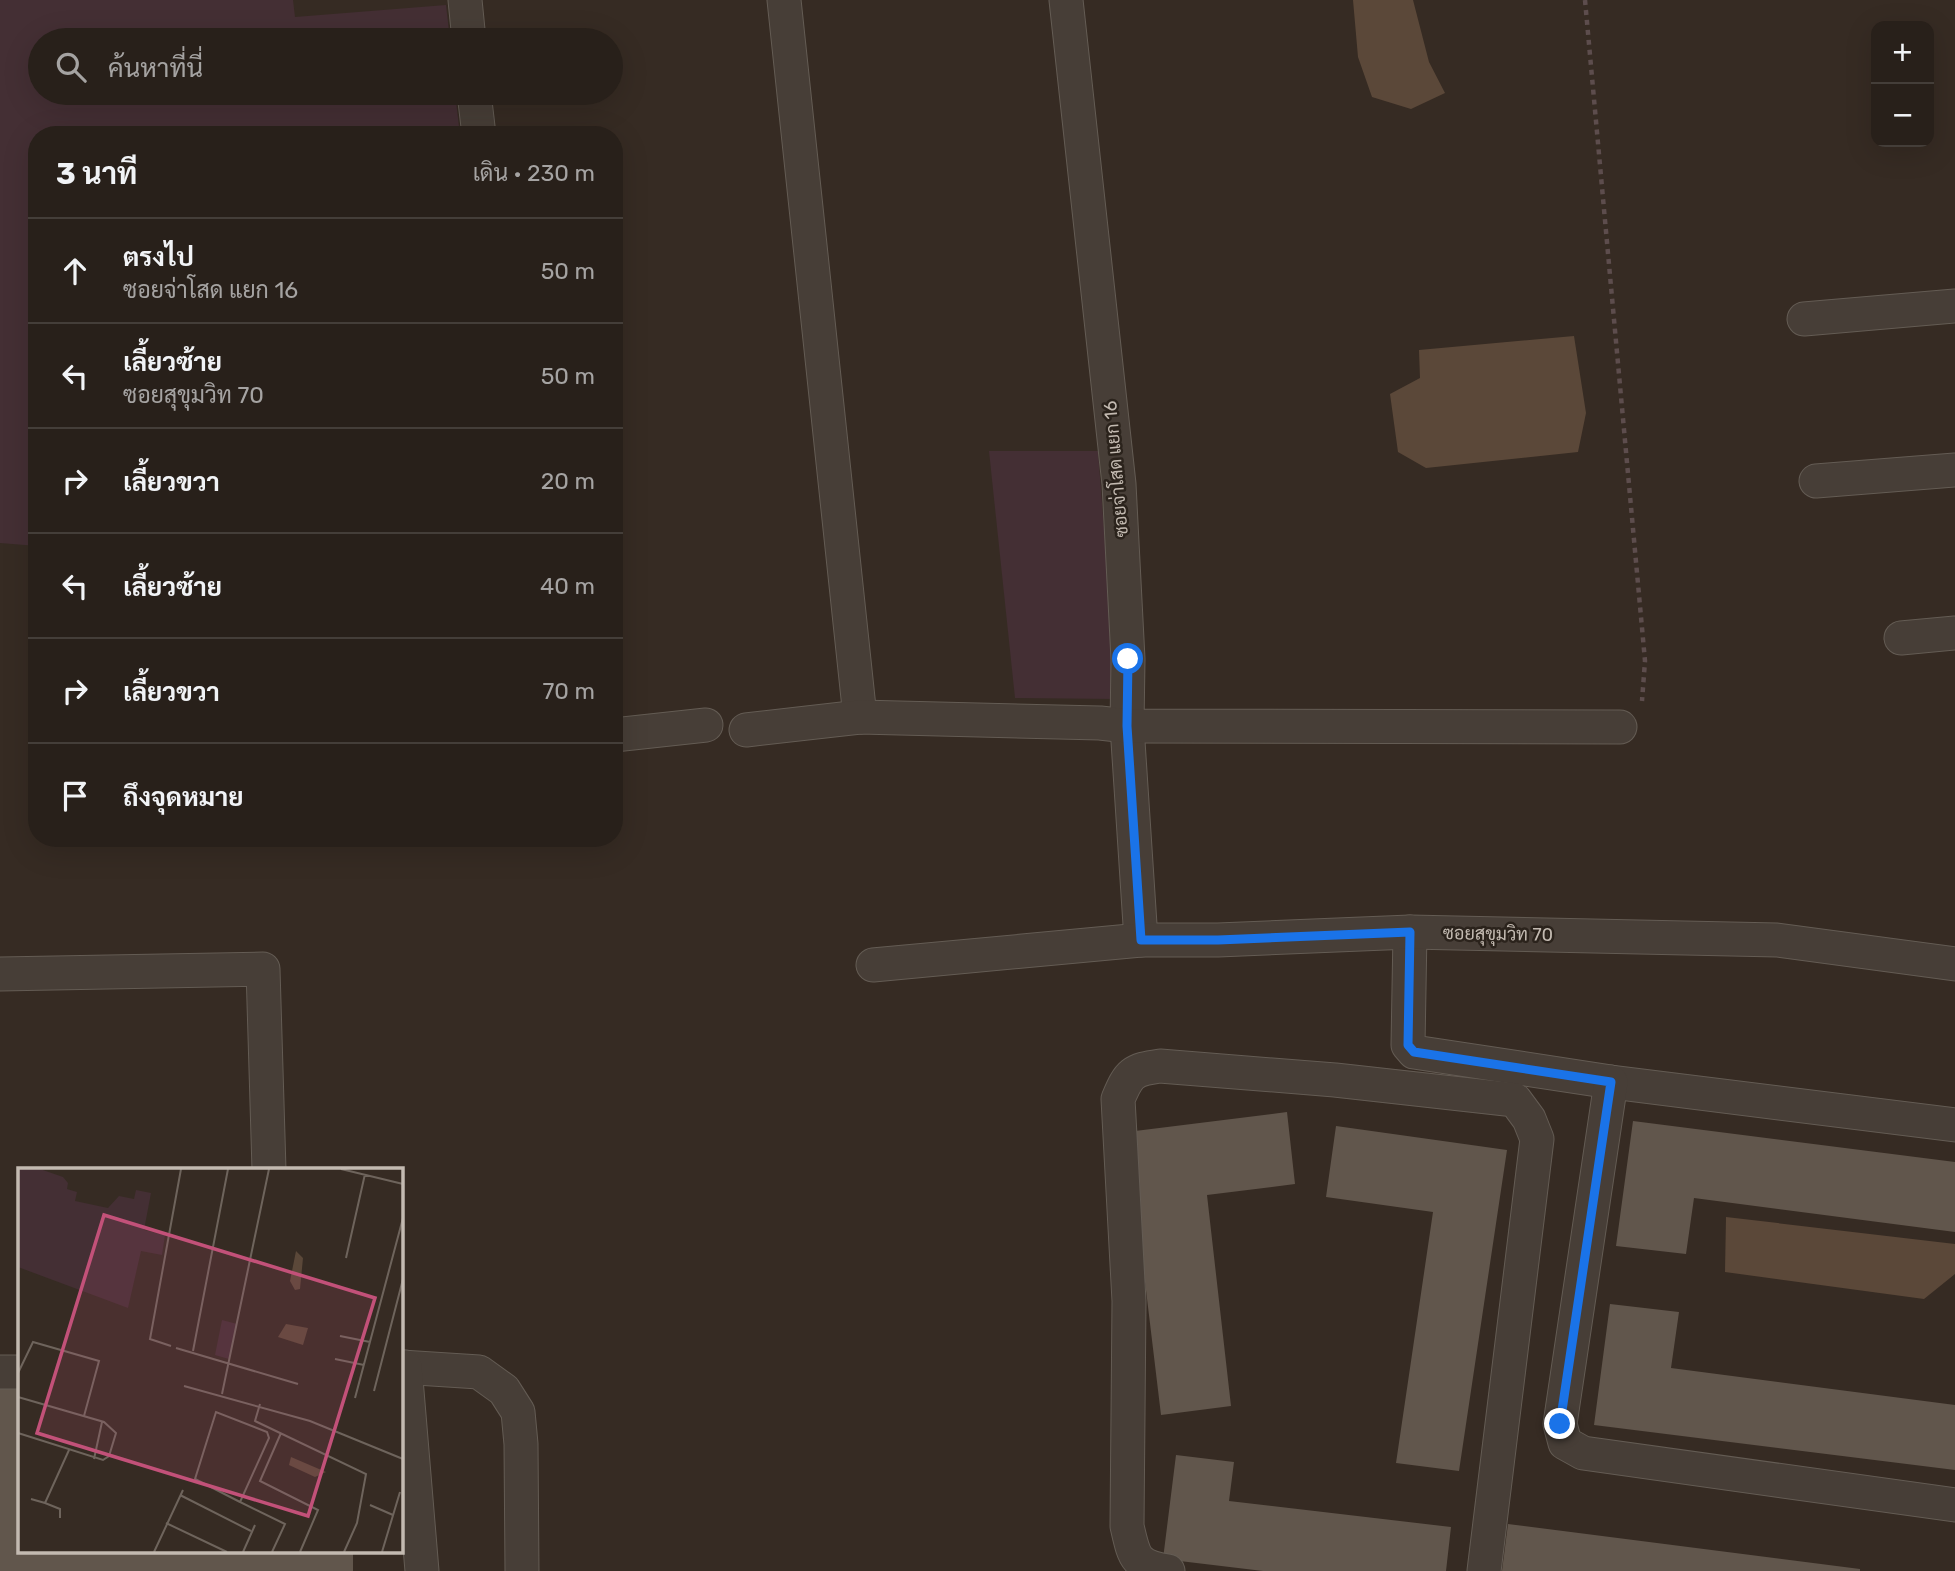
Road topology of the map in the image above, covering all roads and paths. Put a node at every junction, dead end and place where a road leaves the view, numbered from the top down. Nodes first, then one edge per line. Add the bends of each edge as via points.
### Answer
1 (465, 0) edge
2 (784, 0) edge
3 (1066, 0) edge
4 (1584, 0) edge
5 (468, 28) edge
6 (475, 105) edge
7 (478, 126) edge
8 (1955, 306) edge
9 (1804, 319) dead end
10 (1955, 470) edge
11 (1816, 481) dead end
12 (1955, 633) edge
13 (1900, 638) dead end
14 (860, 717) junction
15 (706, 725) dead end
16 (1127, 726) junction
17 (1620, 727) joint
18 (746, 730) dead end
19 (623, 734) edge
20 (1410, 932) junction
21 (1141, 940) junction
22 (1955, 964) edge
23 (873, 965) dead end
24 (0, 974) edge
25 (1611, 1082) junction
26 (1955, 1125) edge
27 (269, 1168) edge
28 (403, 1367) edge
29 (0, 1372) edge
30 (18, 1372) edge
31 (1955, 1505) edge
32 (422, 1571) edge
33 (522, 1571) edge
34 (1168, 1571) edge
35 (1484, 1571) edge

1 - 5 street
2 - 14 street
3 - 16 street, ซอยจ่าโสด แยก 16 via 1119,484
4 - 17 path via 1644,661 1641,710
6 - 7 street
8 - 9 street
10 - 11 street
12 - 13 street
14 - 16 street
14 - 18 street
15 - 19 street
16 - 17 street
16 - 21 street, ซอยจ่าโสด แยก 16
20 - 21 street, ซอยสุขุมวิท 70
20 - 22 street, ซอยสุขุมวิท 70 via 1777,940
20 - 25 street via 1408,1045 1414,1052
21 - 23 street, ซอยสุขุมวิท 70
24 - 27 street via 263,969
25 - 26 street
25 - 31 street via 1560,1424 1566,1443 1583,1453
28 - 32 street
28 - 33 street via 480,1372 504,1390 518,1412
29 - 30 street
34 - 35 street via 1150,1568 1133,1555 1127,1526 1129,1301 1118,1099 1124,1083 1137,1070 1160,1066 1515,1100 1529,1119 1537,1139

